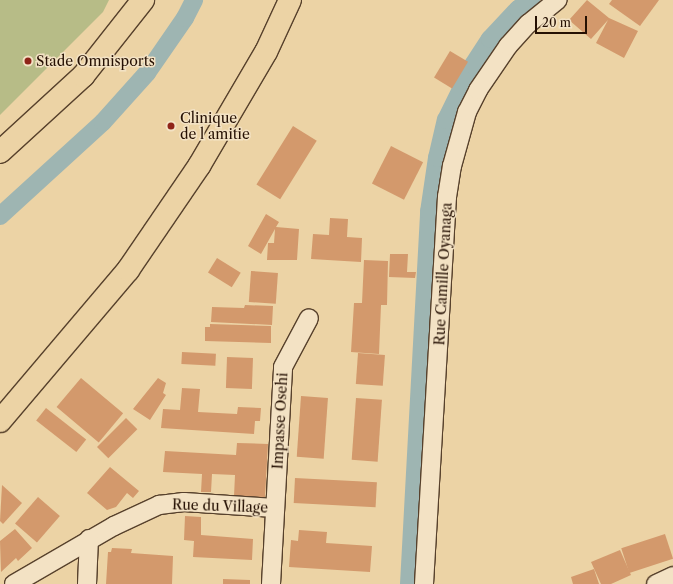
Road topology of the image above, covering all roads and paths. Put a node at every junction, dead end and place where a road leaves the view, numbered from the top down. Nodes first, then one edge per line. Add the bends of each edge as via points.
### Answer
1 (144, 0) edge
2 (290, 0) edge
3 (558, 0) edge
4 (0, 152) edge
5 (309, 318) dead end
6 (0, 421) edge
7 (275, 508) junction
8 (89, 539) junction
9 (673, 576) edge
10 (14, 584) edge
11 (86, 584) edge
12 (271, 584) edge
13 (424, 584) edge
14 (656, 584) edge

1 - 4 main road via 83,76
2 - 6 main road via 266,52 199,166 128,270
3 - 13 street, Rue Camille Oyanaga via 528,24 508,46 478,90 467,112 452,166 447,197
5 - 7 street, Impasse Osehi via 283,367
7 - 8 street, Rue du Village via 184,502 158,505
7 - 12 street, Rue du Village
8 - 10 street, Rue du Village
8 - 11 street
9 - 14 street

